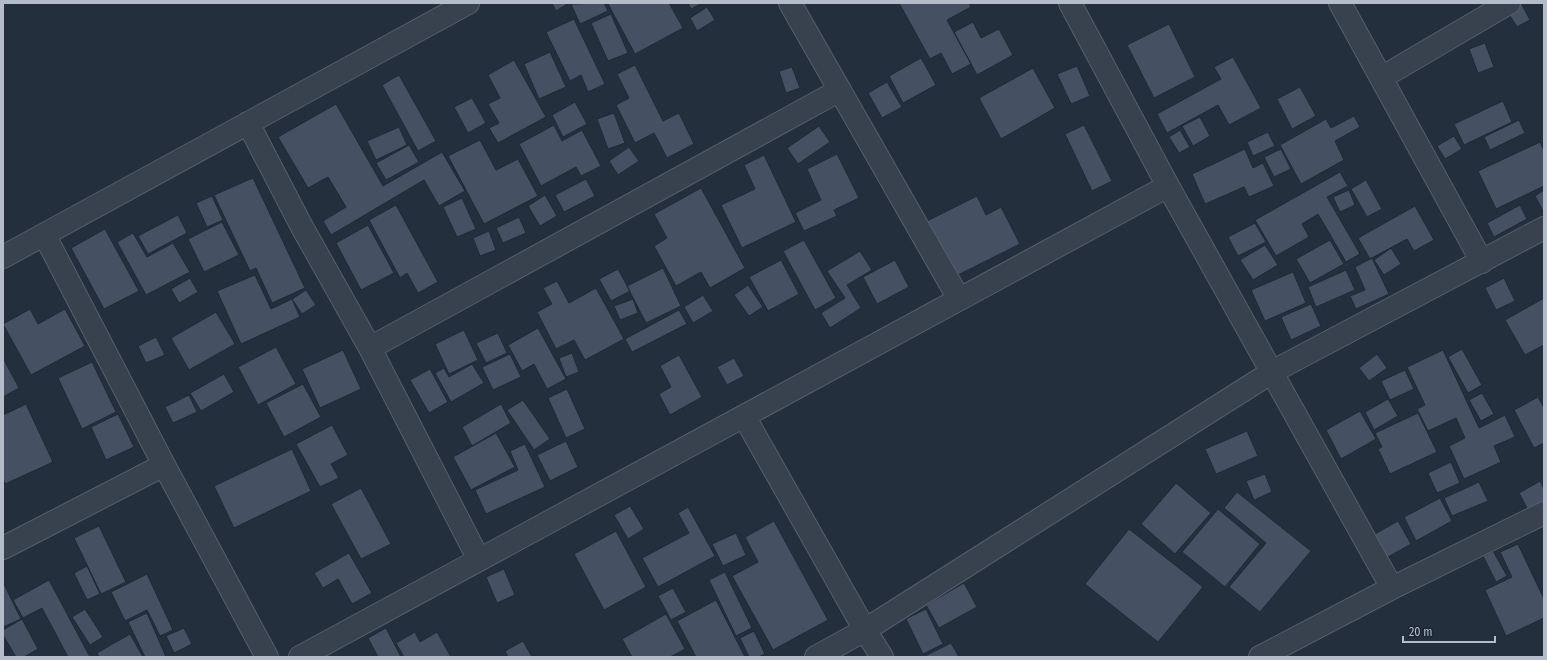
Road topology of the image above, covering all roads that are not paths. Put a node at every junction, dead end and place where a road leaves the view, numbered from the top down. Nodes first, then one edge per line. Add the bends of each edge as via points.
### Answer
1 (468, 3) edge
2 (790, 3) edge
3 (1070, 3) edge
4 (1340, 3) edge
5 (1509, 3) edge
6 (442, 9) edge
7 (1381, 78) junction
8 (840, 90) junction
9 (248, 123) junction
10 (1168, 186) junction
11 (1544, 228) edge
12 (45, 236) junction
13 (3, 257) edge
14 (1482, 262) junction
15 (959, 299) junction
16 (370, 348) junction
17 (1272, 372) junction
18 (744, 416) junction
19 (164, 465) junction
20 (1544, 513) edge
21 (3, 548) edge
22 (479, 560) junction
23 (1392, 588) junction
24 (865, 630) junction
25 (267, 657) edge
26 (300, 657) edge
27 (816, 657) edge
28 (882, 657) edge
29 (1260, 657) edge

1 - 6 street
2 - 8 street
3 - 10 street
4 - 7 street
5 - 7 street
6 - 9 street via 350,69
7 - 14 street
8 - 15 street
8 - 16 street
9 - 12 street
9 - 16 street
10 - 15 street
10 - 17 street
11 - 14 street
12 - 13 street
12 - 19 street
14 - 17 street
15 - 18 street
16 - 22 street
17 - 23 street
17 - 24 street
18 - 22 street
18 - 24 street
19 - 21 street
19 - 25 street
20 - 23 street
22 - 26 street
23 - 29 street
24 - 27 street
24 - 28 street

